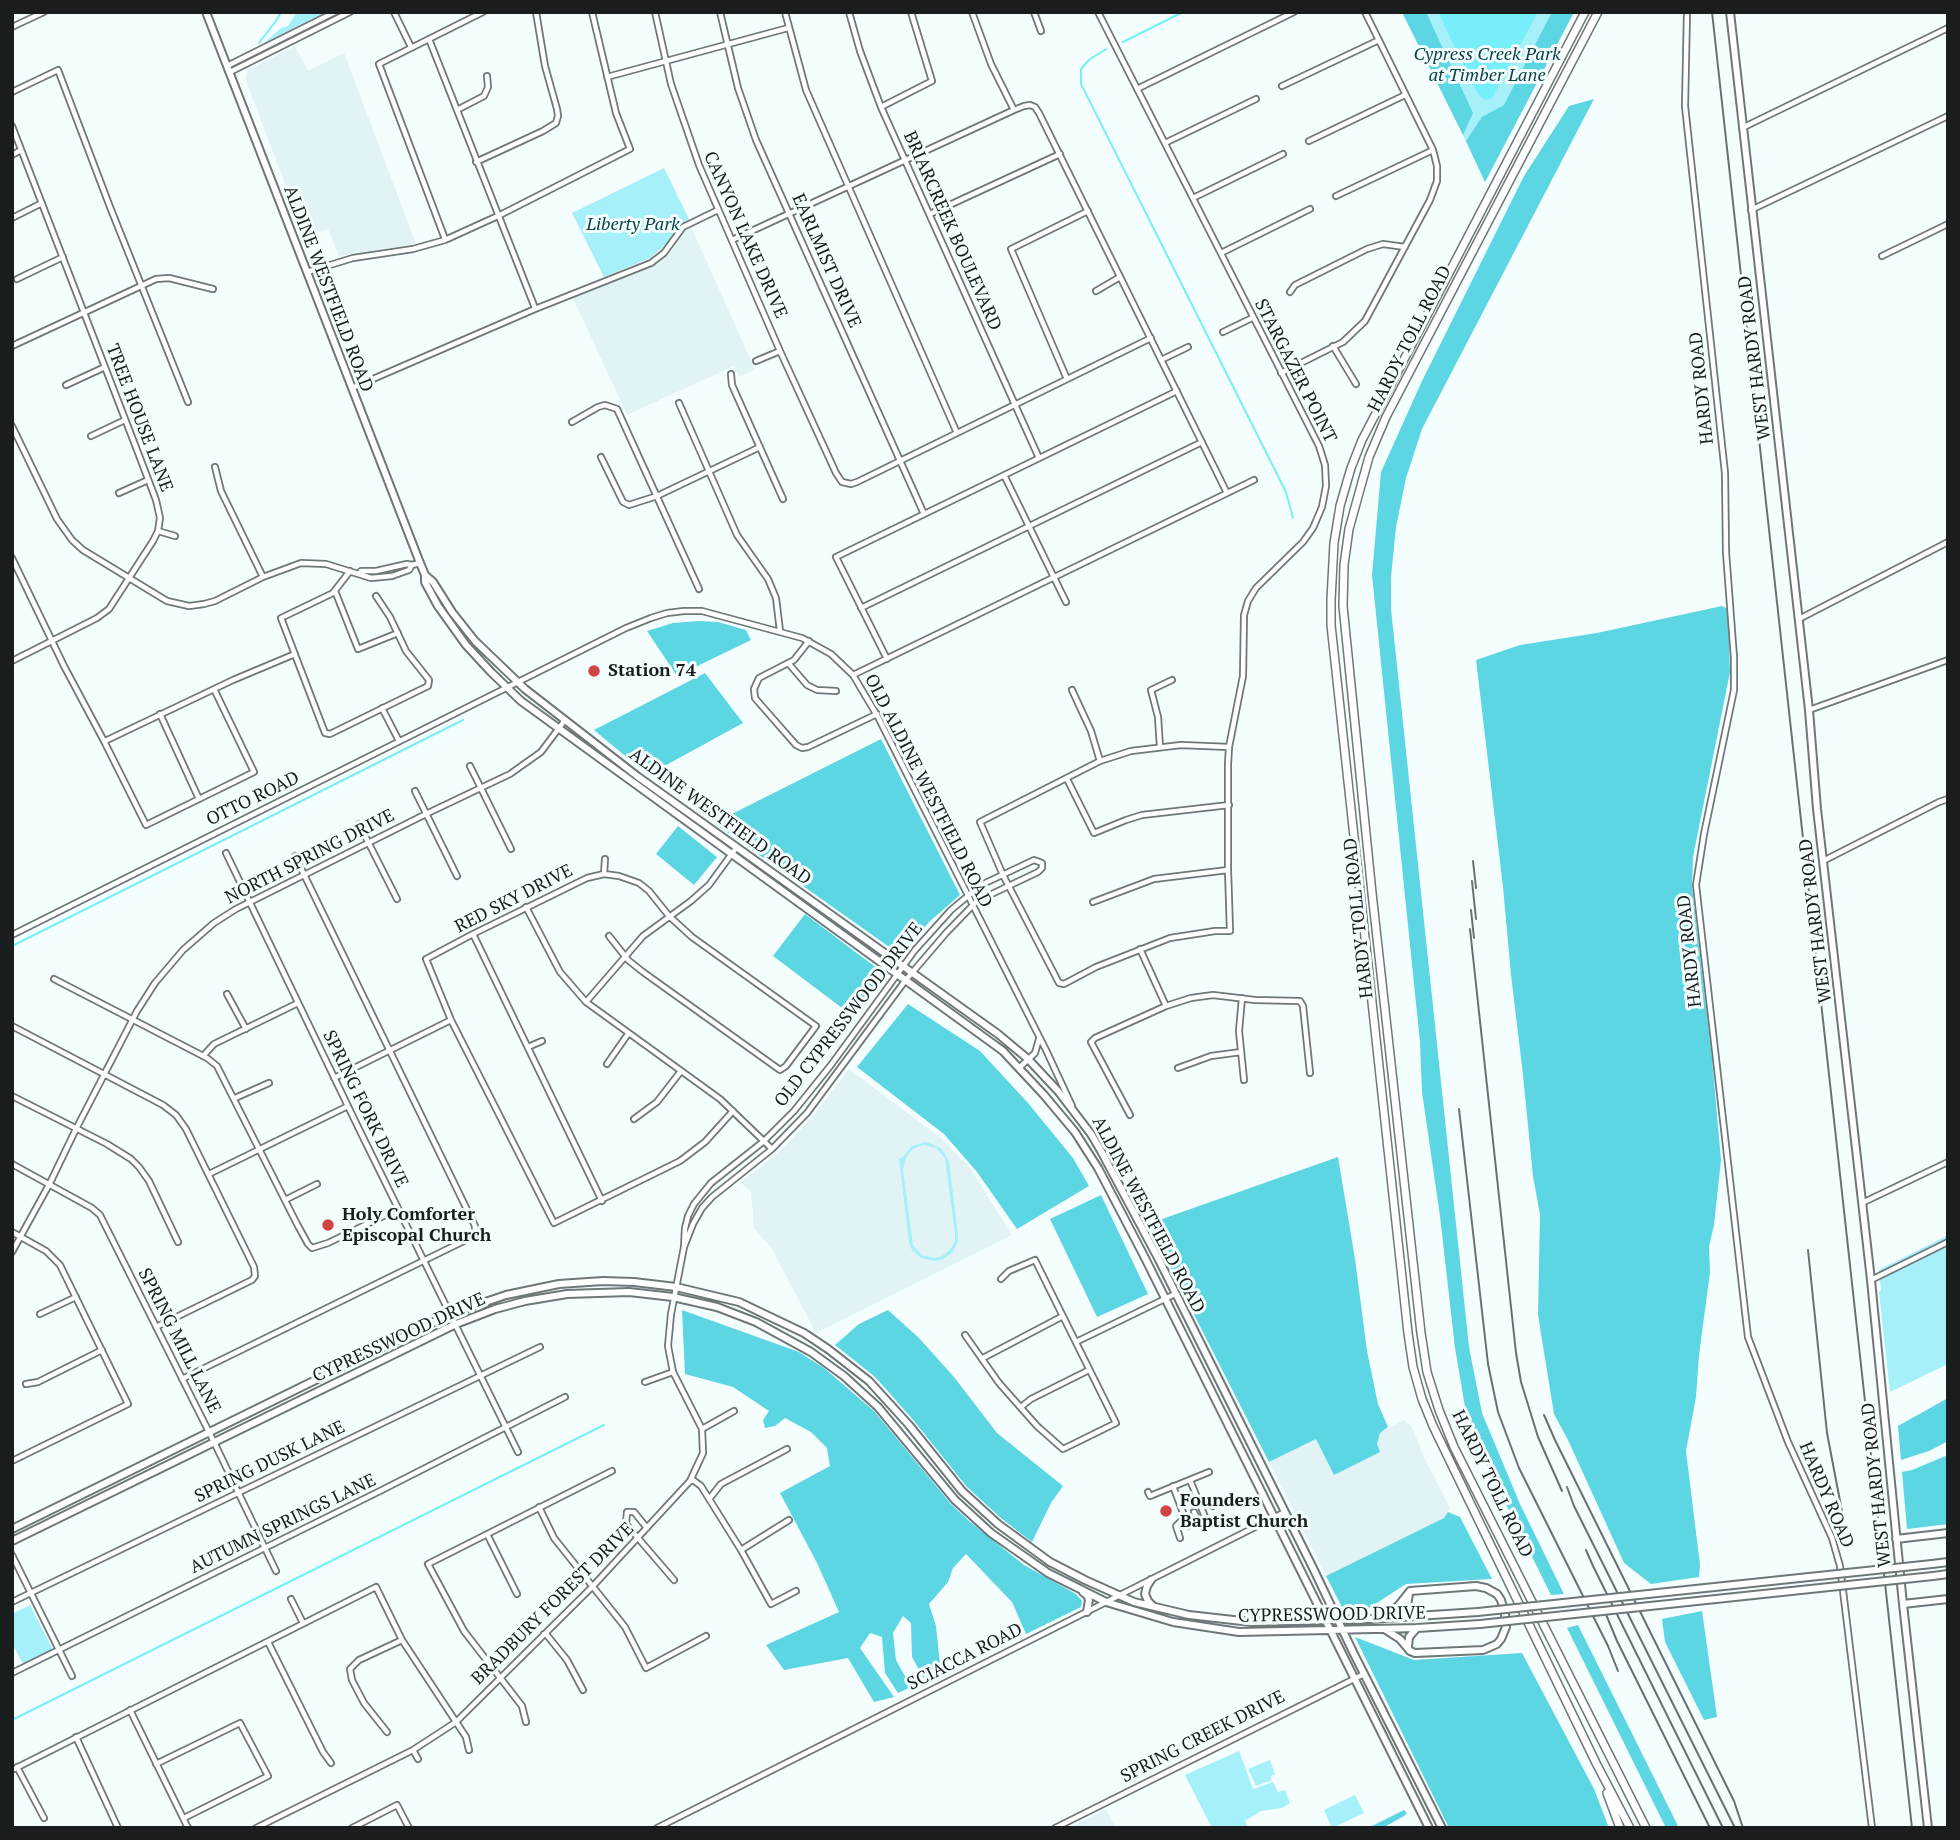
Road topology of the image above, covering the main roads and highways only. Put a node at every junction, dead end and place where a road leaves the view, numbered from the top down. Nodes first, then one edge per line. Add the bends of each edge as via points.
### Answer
1 (206, 12) edge
2 (1585, 12) edge
3 (1730, 12) edge
4 (1597, 14) edge
5 (425, 575) junction
6 (632, 772) junction
7 (628, 779) junction
8 (689, 813) junction
9 (684, 820) junction
10 (787, 883) junction
11 (781, 891) junction
12 (838, 920) junction
13 (832, 927) junction
14 (983, 1023) junction
15 (976, 1031) junction
16 (1121, 1188) junction
17 (1110, 1192) junction
18 (561, 1284) junction
19 (563, 1294) junction
20 (762, 1312) junction
21 (756, 1322) junction
22 (842, 1359) junction
23 (834, 1368) junction
24 (334, 1371) junction
25 (338, 1381) junction
26 (909, 1425) junction
27 (1244, 1429) junction
28 (900, 1431) junction
29 (1233, 1434) junction
30 (105, 1483) junction
31 (111, 1493) junction
32 (971, 1500) junction
33 (962, 1506) junction
34 (12, 1529) edge
35 (1948, 1533) edge
36 (1896, 1539) junction
37 (12, 1541) edge
38 (1044, 1557) junction
39 (1948, 1562) edge
40 (1035, 1565) junction
41 (1948, 1574) edge
42 (1151, 1580) road end
43 (1079, 1589) junction
44 (1410, 1591) junction
45 (1314, 1594) junction
46 (1948, 1599) edge
47 (1903, 1604) junction
48 (1155, 1608) junction
49 (1087, 1612) road end
50 (1421, 1615) junction
51 (1383, 1618) junction
52 (1337, 1619) junction
53 (1221, 1620) junction
54 (1304, 1620) junction
55 (1326, 1620) junction
56 (1417, 1628) junction
57 (1363, 1629) junction
58 (1384, 1629) junction
59 (1220, 1630) junction
60 (1331, 1630) junction
61 (1342, 1630) junction
62 (1408, 1647) junction
63 (1353, 1654) junction
64 (1399, 1742) junction
65 (1388, 1746) junction
66 (1596, 1763) junction
67 (1434, 1811) junction
68 (1423, 1816) junction
69 (1429, 1828) edge
70 (1443, 1828) edge
71 (1620, 1828) edge
72 (1630, 1828) edge
73 (1646, 1828) edge
74 (1928, 1828) edge

1 - 5 main road, ALDINE WESTFIELD ROAD
2 - 66 highway, HARDY TOLL ROAD via 1362,440 1340,506 1331,625 1413,1367 1433,1426
3 - 36 main road, WEST HARDY ROAD
4 - 73 highway, HARDY TOLL ROAD via 1386,417 1369,457 1349,529 1343,606 1420,1333 1429,1380 1454,1447
5 - 6 main road, ALDINE WESTFIELD ROAD via 474,641 518,683
5 - 7 main road, ALDINE WESTFIELD ROAD via 452,626 506,688
6 - 7 main road
6 - 8 main road, ALDINE WESTFIELD ROAD
7 - 9 main road, ALDINE WESTFIELD ROAD
8 - 9 main road
8 - 10 main road, ALDINE WESTFIELD ROAD
9 - 11 main road, ALDINE WESTFIELD ROAD
10 - 11 main road
10 - 12 main road, ALDINE WESTFIELD ROAD
11 - 13 main road, ALDINE WESTFIELD ROAD
12 - 13 main road
12 - 14 main road, ALDINE WESTFIELD ROAD
13 - 15 main road, ALDINE WESTFIELD ROAD
14 - 15 main road
14 - 16 main road, ALDINE WESTFIELD ROAD via 1046,1077 1096,1142
15 - 17 main road, ALDINE WESTFIELD ROAD via 1020,1067 1075,1132
16 - 17 main road
16 - 27 main road, ALDINE WESTFIELD ROAD
17 - 29 main road, ALDINE WESTFIELD ROAD
18 - 19 main road
18 - 20 main road, CYPRESSWOOD DRIVE via 618,1281 676,1287
18 - 24 main road, CYPRESSWOOD DRIVE via 506,1295 450,1314
19 - 21 main road, CYPRESSWOOD DRIVE via 629,1292 673,1297
19 - 25 main road, CYPRESSWOOD DRIVE via 495,1309 456,1324
20 - 21 main road
20 - 22 main road, CYPRESSWOOD DRIVE
21 - 23 main road, CYPRESSWOOD DRIVE
22 - 23 main road
22 - 26 main road, CYPRESSWOOD DRIVE
23 - 28 main road, CYPRESSWOOD DRIVE
24 - 25 main road
24 - 30 main road, CYPRESSWOOD DRIVE
25 - 31 main road, CYPRESSWOOD DRIVE
26 - 28 main road
26 - 32 main road, CYPRESSWOOD DRIVE
27 - 29 main road
27 - 52 main road, ALDINE WESTFIELD ROAD
28 - 33 main road, CYPRESSWOOD DRIVE
29 - 45 main road, ALDINE WESTFIELD ROAD
30 - 31 main road
30 - 34 main road, CYPRESSWOOD DRIVE
31 - 37 main road, CYPRESSWOOD DRIVE
32 - 33 main road
32 - 38 main road, CYPRESSWOOD DRIVE
33 - 40 main road, CYPRESSWOOD DRIVE
35 - 36 main road
36 - 47 main road, WEST HARDY ROAD
38 - 40 main road
38 - 48 main road, CYPRESSWOOD DRIVE via 1119,1596
39 - 50 main road, CYPRESSWOOD DRIVE, bridge
40 - 43 main road, CYPRESSWOOD DRIVE
41 - 56 main road, CYPRESSWOOD DRIVE, bridge
42 - 48 main road via 1145,1594
43 - 49 main road via 1089,1600
43 - 59 main road, CYPRESSWOOD DRIVE via 1173,1622
44 - 50 main road via 1407,1605
44 - 51 main road
44 - 62 main road via 1486,1588 1501,1600 1506,1626 1497,1644 1483,1650 1415,1653
45 - 54 main road via 1315,1614
45 - 55 main road, ALDINE WESTFIELD ROAD
46 - 47 main road
47 - 74 main road, WEST HARDY ROAD
48 - 53 main road, CYPRESSWOOD DRIVE
50 - 51 main road, CYPRESSWOOD DRIVE
51 - 52 main road, CYPRESSWOOD DRIVE
52 - 55 main road, CYPRESSWOOD DRIVE
52 - 61 main road, ALDINE WESTFIELD ROAD
53 - 54 main road, CYPRESSWOOD DRIVE
53 - 59 main road
54 - 55 main road, CYPRESSWOOD DRIVE
55 - 60 main road, ALDINE WESTFIELD ROAD
56 - 58 main road, CYPRESSWOOD DRIVE
56 - 62 main road
57 - 58 main road, CYPRESSWOOD DRIVE
57 - 61 main road, CYPRESSWOOD DRIVE
57 - 63 main road via 1351,1640
58 - 62 main road
59 - 60 main road, CYPRESSWOOD DRIVE
60 - 61 main road, CYPRESSWOOD DRIVE
60 - 65 main road, ALDINE WESTFIELD ROAD
61 - 63 main road, ALDINE WESTFIELD ROAD
63 - 64 main road, ALDINE WESTFIELD ROAD
64 - 65 main road
64 - 67 main road, ALDINE WESTFIELD ROAD
65 - 68 main road, ALDINE WESTFIELD ROAD
66 - 71 highway
66 - 72 highway, HARDY TOLL ROAD
67 - 68 main road
67 - 70 main road, ALDINE WESTFIELD ROAD
68 - 69 main road, ALDINE WESTFIELD ROAD

